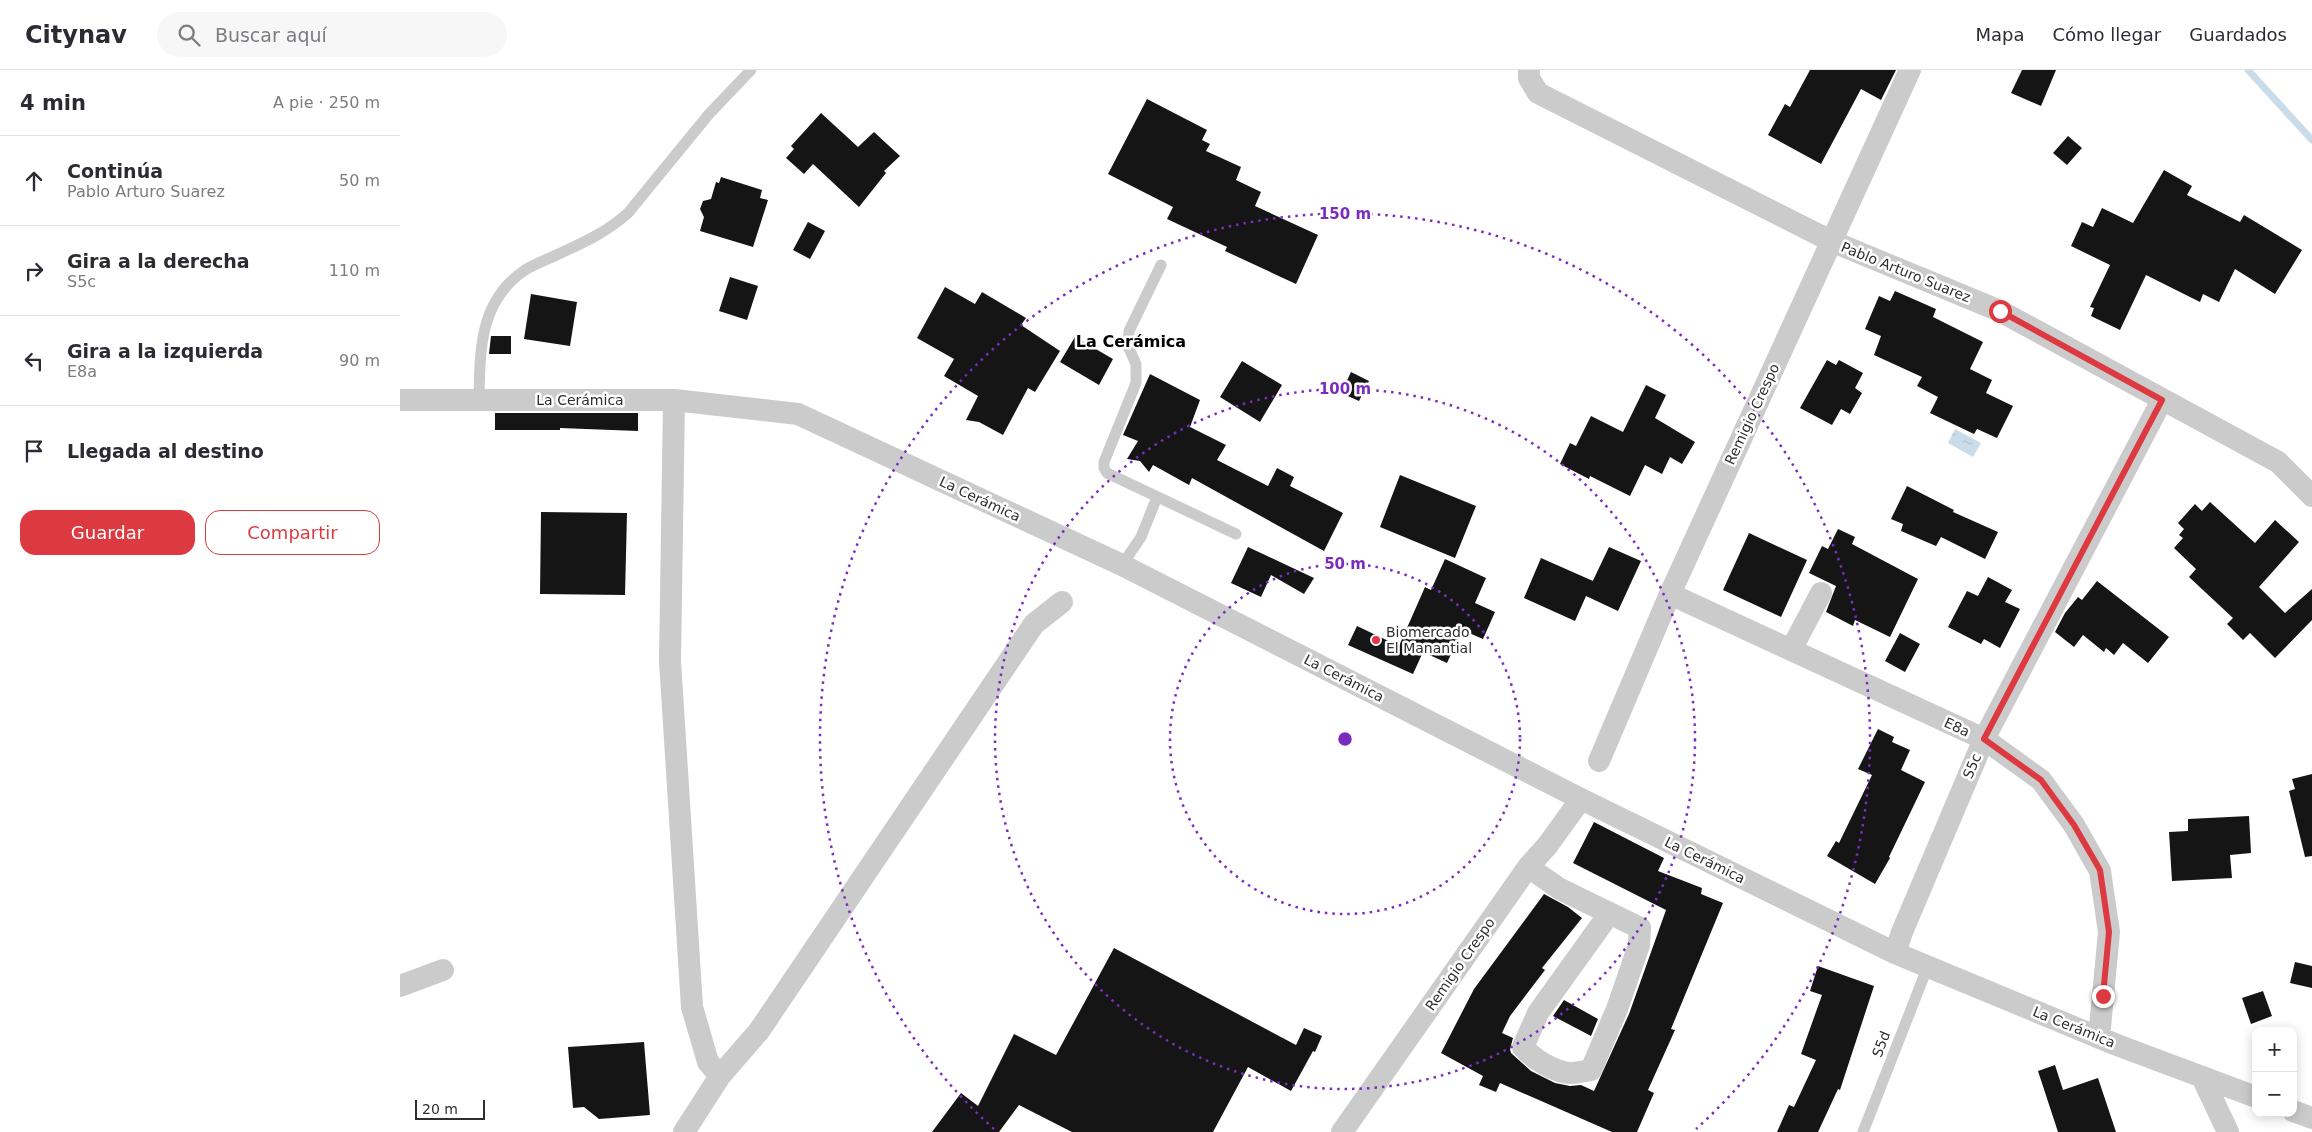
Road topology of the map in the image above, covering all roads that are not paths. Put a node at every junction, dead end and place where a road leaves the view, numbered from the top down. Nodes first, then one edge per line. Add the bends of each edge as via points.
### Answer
1 (751, 70) edge
2 (1529, 70) edge
3 (1910, 70) edge
4 (1831, 242) junction
5 (1161, 265) dead end
6 (400, 400) edge
7 (479, 400) junction
8 (674, 400) junction
9 (2162, 400) junction
10 (2312, 496) edge
11 (1157, 497) junction
12 (1236, 534) dead end
13 (1122, 565) junction
14 (1821, 593) dead end
15 (1670, 594) junction
16 (1062, 602) dead end
17 (1791, 650) junction
18 (1984, 739) junction
19 (1600, 761) dead end
20 (1581, 799) junction
21 (1528, 867) junction
22 (1609, 914) junction
23 (1895, 953) junction
24 (1928, 966) junction
25 (443, 970) dead end
26 (400, 986) edge
27 (2099, 1038) junction
28 (720, 1076) junction
29 (2202, 1077) junction
30 (2252, 1096) edge
31 (2297, 1112) edge
32 (2312, 1118) edge
33 (684, 1132) edge
34 (1342, 1132) edge
35 (1863, 1132) edge
36 (2228, 1132) edge

1 - 7 lane via 709,114 628,213 596,236 527,269 509,283 495,300 480,347
2 - 4 street, Pablo Arturo Suarez via 1529,78 1538,93
3 - 4 street, Remigio Crespo
4 - 9 street, Pablo Arturo Suarez via 2000,311
4 - 15 street, Remigio Crespo
5 - 11 lane via 1129,332 1128,346 1136,364 1136,383 1104,462 1107,473
6 - 7 street, La Cerámica
7 - 8 street, La Cerámica
8 - 13 street, La Cerámica via 798,414
8 - 28 street via 670,661 692,1007 708,1062
9 - 10 street, Pablo Arturo Suarez via 2278,462
9 - 18 street, S5c
11 - 12 lane
11 - 13 lane via 1141,537
13 - 20 street, La Cerámica
14 - 17 street
15 - 17 street, E8a
15 - 19 street, Remigio Crespo
16 - 28 street via 1034,624 759,1032
17 - 18 street, E8a
18 - 23 street, S5c
18 - 27 street, E8a via 2041,780 2074,825 2100,870 2109,932
20 - 21 street, Remigio Crespo
20 - 23 street, La Cerámica
21 - 22 street via 1560,889
21 - 34 street, Remigio Crespo
22 - 22 street via 1538,1013 1523,1047 1541,1063 1568,1073 1591,1070 1639,945 1640,928
23 - 24 street, La Cerámica
24 - 27 street, La Cerámica
24 - 35 lane, S5d
25 - 26 street
27 - 29 street, La Cerámica
28 - 33 street
29 - 30 street, La Cerámica
29 - 36 street
31 - 32 street

